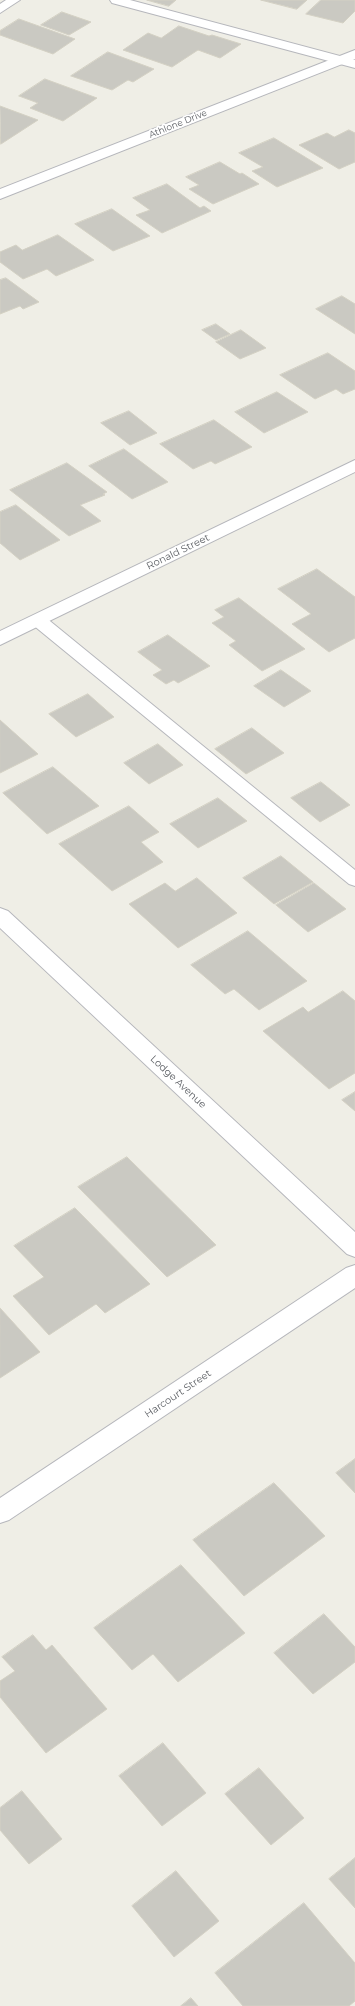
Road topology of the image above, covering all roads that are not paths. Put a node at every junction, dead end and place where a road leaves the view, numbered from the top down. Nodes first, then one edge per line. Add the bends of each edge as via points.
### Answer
1 (14, 0) edge
2 (116, 0) edge
3 (0, 8) edge
4 (355, 54) edge
5 (340, 60) junction
6 (355, 64) edge
7 (0, 194) edge
8 (355, 465) edge
9 (39, 621) junction
10 (4, 633) edge
11 (355, 880) edge
12 (0, 916) edge
13 (355, 1247) edge
14 (355, 1275) edge
15 (0, 1512) edge

1 - 3 lane
2 - 5 lane
4 - 5 street, Athlone Drive
5 - 6 lane
5 - 7 street, Athlone Drive
8 - 9 street, Ronald Street
9 - 10 street, Ronald Street
9 - 11 lane
12 - 13 street, Lodge Avenue
14 - 15 street, Harcourt Street

